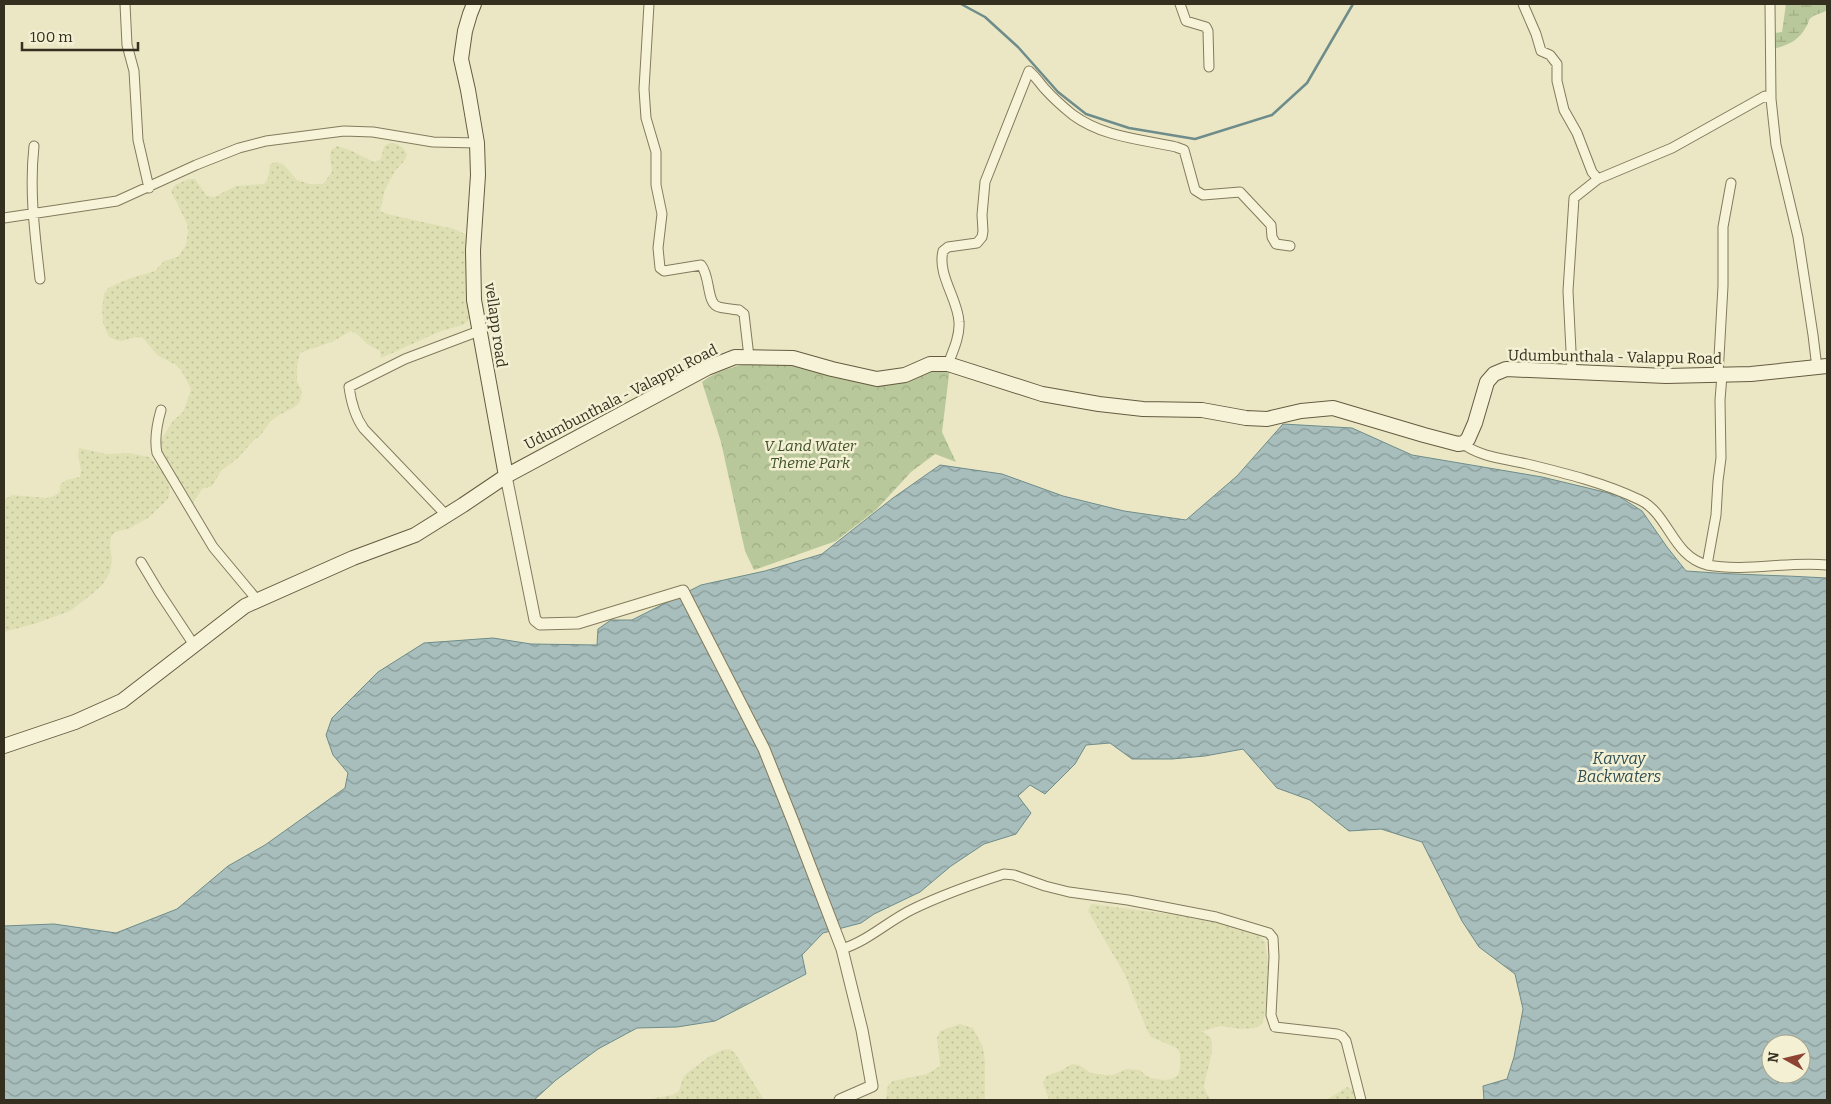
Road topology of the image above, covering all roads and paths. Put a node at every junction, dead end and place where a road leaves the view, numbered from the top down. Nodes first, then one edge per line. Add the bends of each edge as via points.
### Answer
1 (125, 4) edge
2 (474, 4) edge
3 (649, 4) edge
4 (1180, 4) edge
5 (1522, 4) edge
6 (1770, 4) edge
7 (1209, 67) dead end
8 (1771, 99) junction
9 (477, 143) junction
10 (34, 146) dead end
11 (1598, 180) junction
12 (1731, 182) dead end
13 (149, 188) junction
14 (33, 214) junction
15 (4, 218) edge
16 (1290, 246) dead end
17 (40, 280) dead end
18 (479, 331) junction
19 (749, 357) junction
20 (948, 364) junction
21 (1822, 367) edge
22 (1572, 371) junction
23 (1720, 375) junction
24 (160, 410) dead end
25 (1462, 443) junction
26 (506, 476) junction
27 (447, 516) junction
28 (141, 562) dead end
29 (1707, 564) junction
30 (1827, 565) edge
31 (258, 600) junction
32 (194, 645) junction
33 (4, 746) edge
34 (842, 950) junction
35 (840, 1100) edge
36 (1361, 1100) edge

1 - 13 street via 134,71 138,140
2 - 9 main road, vellapp road via 460,58
3 - 19 street via 644,89 646,118 656,152 656,185 662,214 658,248 660,268 664,271 701,265 709,282 712,303 744,314
4 - 7 street via 1186,21 1206,27 1208,31
5 - 11 street via 1541,50 1557,64 1557,81 1564,110
6 - 8 street
8 - 11 street via 1765,96 1672,148
8 - 21 street via 1776,145 1798,237
9 - 13 street via 433,142 373,132 344,131 266,141 196,165
9 - 18 main road, vellapp road via 473,250 474,300
10 - 14 street
11 - 22 street via 1574,198 1568,291
12 - 23 street via 1723,227
13 - 14 street via 117,202
14 - 15 street
14 - 17 street
16 - 20 street via 1276,244 1271,226 1240,192 1203,195 1195,190 1184,150 1099,130 1074,116 1028,72 985,182 982,237 978,243 942,251 942,266 959,322
18 - 26 main road, vellapp road
18 - 27 street via 348,387 359,423
19 - 20 main road, Udumbunthala - Valappu Road via 793,358 877,379 905,375 930,364
19 - 26 main road, Udumbunthala - Valappu Road via 735,357 708,368
20 - 25 main road, Udumbunthala - Valappu Road via 1042,394 1099,404 1202,410 1268,419 1333,408 1424,436
21 - 23 main road, Udumbunthala - Valappu Road
22 - 23 main road, Udumbunthala - Valappu Road
22 - 25 main road, Udumbunthala - Valappu Road via 1506,369 1494,374 1485,386 1468,439
23 - 29 street via 1721,458 1716,515
24 - 31 street via 157,454 214,546
25 - 29 street via 1474,450 1566,474 1640,500 1650,505 1689,557
26 - 27 main road, Udumbunthala - Valappu Road
26 - 34 street, vellapp road via 535,620 540,624 578,623 683,591 764,749
27 - 31 main road, Udumbunthala - Valappu Road via 415,535
28 - 32 street
29 - 30 street via 1720,567
31 - 32 main road, Udumbunthala - Valappu Road via 245,606
32 - 33 main road, Udumbunthala - Valappu Road via 122,702
34 - 35 street via 872,1086
34 - 36 street via 911,910 1004,874 1069,892 1239,922 1269,933 1273,938 1271,1015 1276,1026 1342,1036

